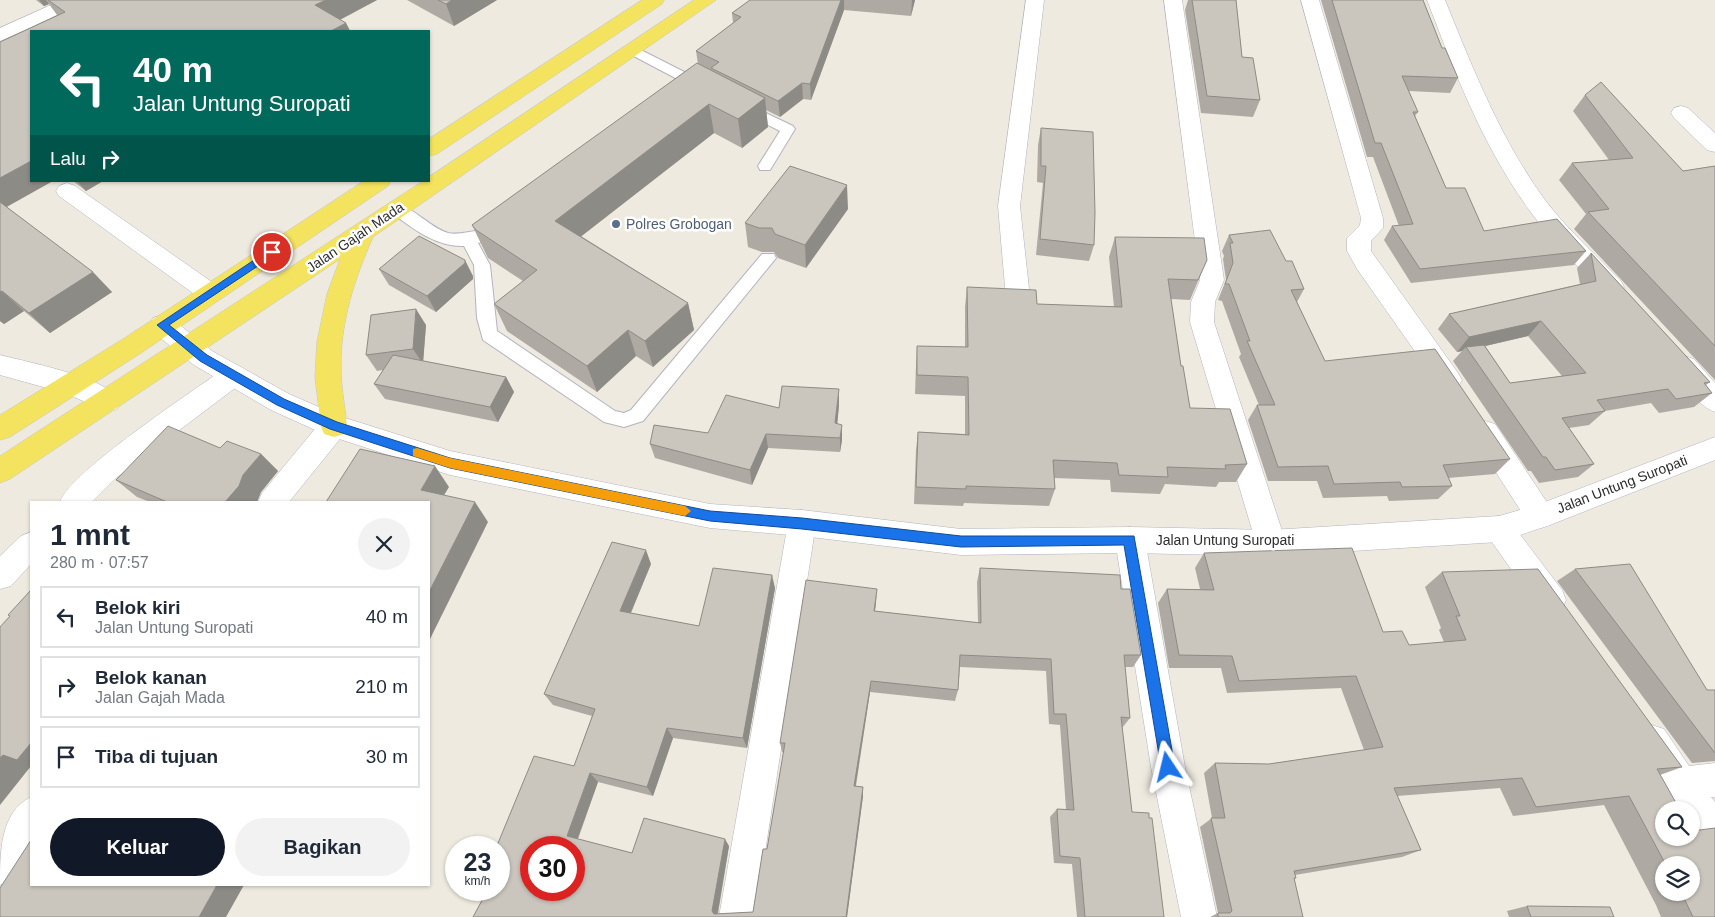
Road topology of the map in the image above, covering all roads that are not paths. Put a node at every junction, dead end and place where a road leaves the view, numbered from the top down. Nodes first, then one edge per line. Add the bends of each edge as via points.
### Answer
1 (78, 0) edge
2 (655, 0) edge
3 (707, 0) edge
4 (1034, 0) edge
5 (1173, 0) edge
6 (1310, 0) edge
7 (1436, 0) edge
8 (0, 12) edge
9 (8, 31) edge
10 (633, 50) junction
11 (697, 84) junction
12 (713, 92) edge
13 (680, 96) edge
14 (730, 100) edge
15 (1681, 113) dead end
16 (1715, 145) edge
17 (430, 148) edge
18 (765, 166) dead end
19 (378, 182) edge
20 (67, 191) dead end
21 (397, 209) junction
22 (494, 227) edge
23 (364, 232) junction
24 (469, 241) junction
25 (768, 258) dead end
26 (210, 293) junction
27 (1018, 298) edge
28 (1626, 302) edge
29 (162, 325) junction
30 (190, 348) junction
31 (1673, 353) edge
32 (0, 365) edge
33 (234, 375) junction
34 (72, 384) junction
35 (108, 401) junction
36 (1715, 401) edge
37 (334, 426) junction
38 (0, 429) edge
39 (1715, 448) edge
40 (0, 470) edge
41 (75, 501) edge
42 (273, 501) edge
43 (1540, 516) junction
44 (802, 523) junction
45 (1499, 529) junction
46 (1130, 540) junction
47 (1271, 542) junction
48 (30, 546) edge
49 (0, 576) edge
50 (1568, 624) edge
51 (1637, 720) edge
52 (1715, 780) edge
53 (1683, 783) junction
54 (30, 816) edge
55 (1715, 832) edge
56 (0, 867) edge
57 (737, 917) edge
58 (1198, 917) edge

1 - 9 street
2 - 17 main road
3 - 10 main road, Jalan Gajah Mada
4 - 27 street via 1009,206
5 - 47 street via 1212,280 1202,302 1202,322
6 - 43 street via 1372,218 1370,228 1359,238 1365,263 1468,405
7 - 28 street via 1477,103 1510,165 1538,207
8 - 9 street
10 - 11 lane
10 - 21 main road, Jalan Gajah Mada
11 - 12 lane
11 - 13 lane
14 - 18 lane via 788,129
15 - 16 street
19 - 26 main road
20 - 26 street
21 - 23 main road, Jalan Gajah Mada
21 - 24 lane via 431,232 453,241
22 - 24 lane
23 - 30 main road, Jalan Gajah Mada
23 - 37 main road via 344,275 332,319 328,362
24 - 25 lane via 482,264 484,318 489,335 610,417 624,420 637,416
26 - 29 main road
29 - 30 street, Jalan Untung Suropati
29 - 34 main road
30 - 33 street, Jalan Untung Suropati
30 - 35 main road, Jalan Gajah Mada
31 - 36 street
32 - 34 street
33 - 37 street, Jalan Untung Suropati via 280,402
33 - 41 street via 106,470
34 - 35 street
34 - 38 main road
35 - 40 main road, Jalan Gajah Mada
37 - 42 street
37 - 44 street, Jalan Untung Suropati via 450,463 710,516
39 - 43 street, Jalan Untung Suropati
43 - 45 street, Jalan Untung Suropati
44 - 46 street, Jalan Untung Suropati via 961,542
44 - 57 street
45 - 47 street, Jalan Untung Suropati
45 - 50 street
46 - 47 street, Jalan Untung Suropati
46 - 58 street via 1168,767
48 - 49 street
51 - 53 street
52 - 53 street
53 - 55 street
54 - 56 street

